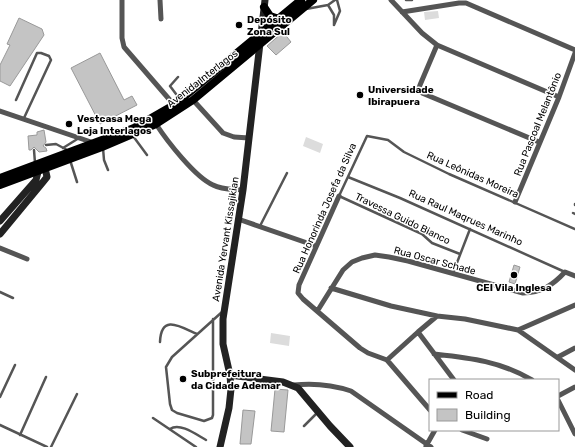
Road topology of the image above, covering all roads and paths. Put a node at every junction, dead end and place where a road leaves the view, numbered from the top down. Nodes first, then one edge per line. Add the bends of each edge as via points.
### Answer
1 (122, 0) edge
2 (160, 0) edge
3 (301, 0) edge
4 (313, 0) edge
5 (336, 0) edge
6 (391, 0) edge
7 (406, 0) edge
8 (412, 0) edge
9 (264, 4) edge
10 (328, 5) junction
11 (302, 10) junction
12 (402, 12) junction
13 (279, 18) junction
14 (161, 19) dead end
15 (262, 33) junction
16 (261, 44) junction
17 (437, 45) junction
18 (575, 50) edge
19 (575, 53) edge
20 (178, 77) dead end
21 (558, 97) junction
22 (16, 100) dead end
23 (193, 100) junction
24 (178, 105) junction
25 (0, 111) edge
26 (23, 119) junction
27 (156, 124) junction
28 (132, 135) junction
29 (366, 137) joint
30 (80, 138) junction
31 (250, 138) junction
32 (539, 142) junction
33 (46, 145) dead end
34 (99, 145) junction
35 (63, 148) junction
36 (34, 150) dead end
37 (147, 155) dead end
38 (70, 156) junction
39 (41, 167) junction
40 (108, 170) dead end
41 (287, 173) dead end
42 (348, 177) junction
43 (0, 178) edge
44 (77, 182) dead end
45 (0, 185) edge
46 (243, 190) junction
47 (339, 196) junction
48 (515, 202) junction
49 (238, 219) junction
50 (0, 221) edge
51 (259, 226) junction
52 (470, 229) junction
53 (575, 229) edge
54 (0, 234) edge
55 (316, 246) junction
56 (0, 248) edge
57 (460, 254) junction
58 (27, 259) dead end
59 (565, 272) junction
60 (453, 273) junction
61 (575, 276) edge
62 (331, 288) junction
63 (0, 292) edge
64 (13, 298) dead end
65 (575, 306) edge
66 (225, 309) junction
67 (318, 310) junction
68 (437, 316) junction
69 (213, 319) junction
70 (518, 330) junction
71 (418, 332) junction
72 (197, 334) junction
73 (160, 342) dead end
74 (575, 348) edge
75 (434, 354) junction
76 (558, 357) junction
77 (387, 360) junction
78 (15, 365) dead end
79 (575, 370) edge
80 (230, 375) junction
81 (46, 377) dead end
82 (453, 379) edge
83 (530, 379) edge
84 (293, 385) junction
85 (575, 387) edge
86 (77, 394) dead end
87 (559, 395) edge
88 (0, 397) edge
89 (559, 402) edge
90 (429, 409) edge
91 (318, 412) junction
92 (153, 418) dead end
93 (0, 425) edge
94 (304, 426) dead end
95 (170, 430) junction
96 (435, 431) edge
97 (465, 431) edge
98 (575, 434) edge
99 (20, 435) junction
100 (487, 439) dead end
101 (206, 440) dead end
102 (428, 446) edge
103 (47, 447) edge
104 (52, 447) edge
105 (196, 447) edge
106 (220, 447) edge
107 (350, 447) edge

1 - 24 street via 124,47
2 - 14 street
3 - 13 main road, Avenida Interlagos
4 - 11 main road, Avenida Interlagos
5 - 10 lane
5 - 10 lane via 340,11 334,25 334,15
6 - 12 street
7 - 8 lane
9 - 13 main road via 270,16
9 - 15 main road, Avenida Yervant Kissajikian
10 - 11 lane
11 - 16 main road, Avenida Interlagos
12 - 17 street
12 - 18 street via 466,3
13 - 15 main road, Avenida Interlagos
15 - 16 main road, Avenida Yervant Kissajikian
15 - 24 main road, Avenida Interlagos
16 - 23 main road, Avenida Interlagos
16 - 31 main road, Avenida Yervant Kissajikian
17 - 21 street
17 - 32 street via 419,88 422,93
19 - 21 street, Rua Pascoal Melantônio
20 - 24 lane via 170,86
21 - 32 street, Rua Pascoal Melantônio
22 - 26 lane via 37,53 49,56 51,60
23 - 24 main road, Avenida Interlagos
23 - 31 street via 223,133
24 - 27 main road, Avenida Interlagos
24 - 34 main road, Avenida Interlagos
25 - 26 street
26 - 30 street
27 - 28 main road, Avenida Interlagos
27 - 46 street via 180,156 207,182 216,187
28 - 34 main road, Avenida Interlagos
28 - 37 lane
29 - 42 lane, Rua Honorinda Josefa da Silva
29 - 48 lane, Rua Leônidas Moreira via 388,140 410,155
30 - 34 street
30 - 35 lane
31 - 46 main road, Avenida Yervant Kissajikian
32 - 48 street, Rua Pascoal Melantônio
33 - 35 lane via 56,144
34 - 38 main road, Avenida Interlagos
34 - 40 lane
35 - 38 lane
36 - 39 lane
38 - 39 main road, Avenida Interlagos
38 - 44 lane
39 - 43 main road, Avenida Interlagos
39 - 45 main road, Avenida Interlagos
39 - 50 main road via 36,180
39 - 54 main road via 47,176
41 - 51 lane
42 - 47 lane, Rua Honorinda Josefa da Silva
42 - 52 lane, Rua Raul Maqrues Marinho
46 - 49 main road, Avenida Yervant Kissajikian
47 - 55 street, Rua Honorinda Josefa da Silva
47 - 57 lane, Travessa Guido Bianco
48 - 53 lane, Rua Leônidas Moreira
49 - 51 street
49 - 66 main road, Avenida Yervant Kissajikian
51 - 55 street
52 - 57 lane
52 - 59 lane, Rua Raul Maqrues Marinho
55 - 67 street, Rua Honorinda Josefa da Silva via 298,290 300,296
56 - 58 street
57 - 60 lane
59 - 60 street, Rua Oscar Schade via 550,286 531,293
59 - 61 street, Rua Raul Maqrues Marinho
60 - 62 street, Rua Oscar Schade via 389,256 375,255 352,262
62 - 67 street, Rua Oscar Schade
62 - 68 street via 391,306
63 - 64 lane
65 - 70 street
66 - 69 lane
66 - 80 main road, Avenida Yervant Kissajikian via 223,344
67 - 77 street via 360,348
68 - 70 street
68 - 71 street
69 - 72 lane
69 - 72 lane via 213,415 204,421 172,410 166,367 172,357
70 - 76 street
71 - 75 street
71 - 77 street
72 - 73 lane via 173,324 166,325 160,334
74 - 76 street
75 - 82 street
75 - 83 street via 485,360
76 - 79 street
77 - 90 street
78 - 88 lane
80 - 84 main road
80 - 106 main road, Avenida Yervant Kissajikian via 229,408
81 - 99 lane
84 - 91 main road via 304,393
84 - 102 street via 310,384 351,391
85 - 87 street
86 - 104 lane
89 - 98 street
91 - 94 lane
91 - 107 main road
92 - 95 lane
93 - 99 lane
95 - 101 lane via 179,427
95 - 105 lane
96 - 102 street
97 - 100 street
99 - 103 lane

